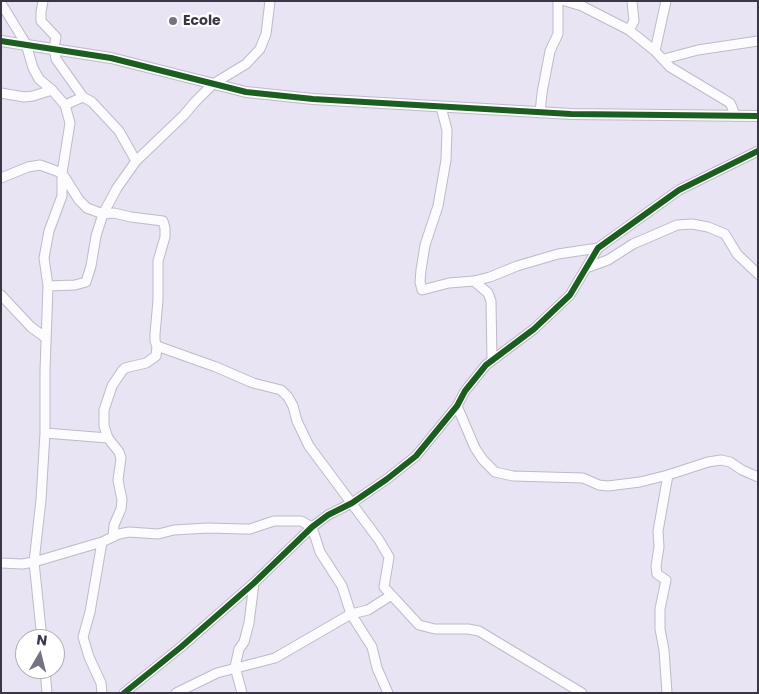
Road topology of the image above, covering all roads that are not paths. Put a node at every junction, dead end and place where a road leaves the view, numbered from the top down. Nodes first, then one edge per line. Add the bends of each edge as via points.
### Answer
1 (43, 1) edge
2 (270, 1) edge
3 (558, 1) edge
4 (565, 1) edge
5 (632, 1) edge
6 (666, 1) edge
7 (1, 3) edge
8 (629, 30) junction
9 (1, 41) edge
10 (758, 41) edge
11 (26, 44) junction
12 (54, 48) junction
13 (655, 51) junction
14 (664, 60) junction
15 (214, 84) junction
16 (52, 90) junction
17 (1, 93) edge
18 (84, 97) junction
19 (65, 105) junction
20 (441, 107) junction
21 (540, 113) junction
22 (735, 116) junction
23 (758, 116) edge
24 (758, 151) edge
25 (136, 161) junction
26 (62, 173) junction
27 (1, 178) edge
28 (104, 214) junction
29 (598, 248) junction
30 (586, 268) junction
31 (758, 274) edge
32 (474, 281) junction
33 (48, 286) junction
34 (1, 295) edge
35 (46, 338) junction
36 (157, 346) junction
37 (492, 360) junction
38 (457, 406) junction
39 (45, 434) junction
40 (108, 438) junction
41 (668, 475) junction
42 (758, 477) edge
43 (352, 503) junction
44 (312, 527) junction
45 (113, 536) junction
46 (102, 542) junction
47 (34, 562) junction
48 (1, 563) edge
49 (254, 583) junction
50 (390, 596) junction
51 (351, 614) junction
52 (41, 629) edge
53 (235, 667) junction
54 (46, 679) edge
55 (47, 693) edge
56 (102, 693) edge
57 (124, 693) edge
58 (176, 693) edge
59 (242, 693) edge
60 (388, 693) edge
61 (582, 693) edge
62 (667, 693) edge

1 - 12 street via 41,21 56,37
2 - 15 street via 266,34 260,49 246,64
3 - 21 street via 558,34 550,51
4 - 8 street
5 - 8 street via 634,20
6 - 13 street
7 - 11 street
8 - 13 street
9 - 11 street
10 - 14 street via 698,50
11 - 12 street
11 - 16 street via 40,79
12 - 15 street via 111,58
12 - 18 street via 56,59
13 - 14 street
14 - 22 street via 670,67 730,103
15 - 20 street via 246,92 313,99
15 - 25 street
16 - 17 street via 24,97
16 - 19 street
18 - 19 street
18 - 25 street via 119,131
19 - 26 street via 70,123
20 - 21 street
20 - 32 street via 447,130 446,160 438,206 425,245 421,287 426,290
21 - 22 street
22 - 23 street
24 - 29 street via 679,190
25 - 28 street
26 - 27 street via 40,165
26 - 28 street via 87,208
26 - 33 street via 60,202 45,246
28 - 33 street via 86,282
28 - 36 street via 162,221 165,228 158,261 154,334
29 - 30 street
29 - 32 street via 558,254
30 - 31 street via 670,228 692,224 725,234 737,254
30 - 37 street via 576,287 559,306
32 - 37 street via 488,293 491,301
33 - 35 street
34 - 35 street via 21,318
35 - 39 street
36 - 40 street via 156,356 146,363 125,368 112,386 104,415
36 - 43 street via 281,390 291,401 309,446
37 - 38 street via 474,379
38 - 41 street via 475,448 495,472 513,476 583,478 608,486
38 - 43 street via 416,456
39 - 40 street
39 - 47 street
40 - 45 street via 121,458 118,480 122,500
41 - 42 street via 721,460
41 - 62 street via 658,531 656,566 657,574 666,580 660,628
43 - 44 street
43 - 50 street via 389,557 384,587
44 - 45 street via 301,521 289,520 250,529 208,528 158,534 129,532
44 - 49 street
44 - 51 street via 320,552 342,586
45 - 46 street
46 - 47 street
46 - 56 street via 83,637 102,683
47 - 48 street
47 - 52 street
49 - 53 street via 248,629
49 - 57 street
50 - 51 street via 368,610
50 - 61 street via 418,625 479,631
51 - 53 street via 274,658
51 - 60 street via 372,647
53 - 58 street
53 - 59 street
54 - 55 street

